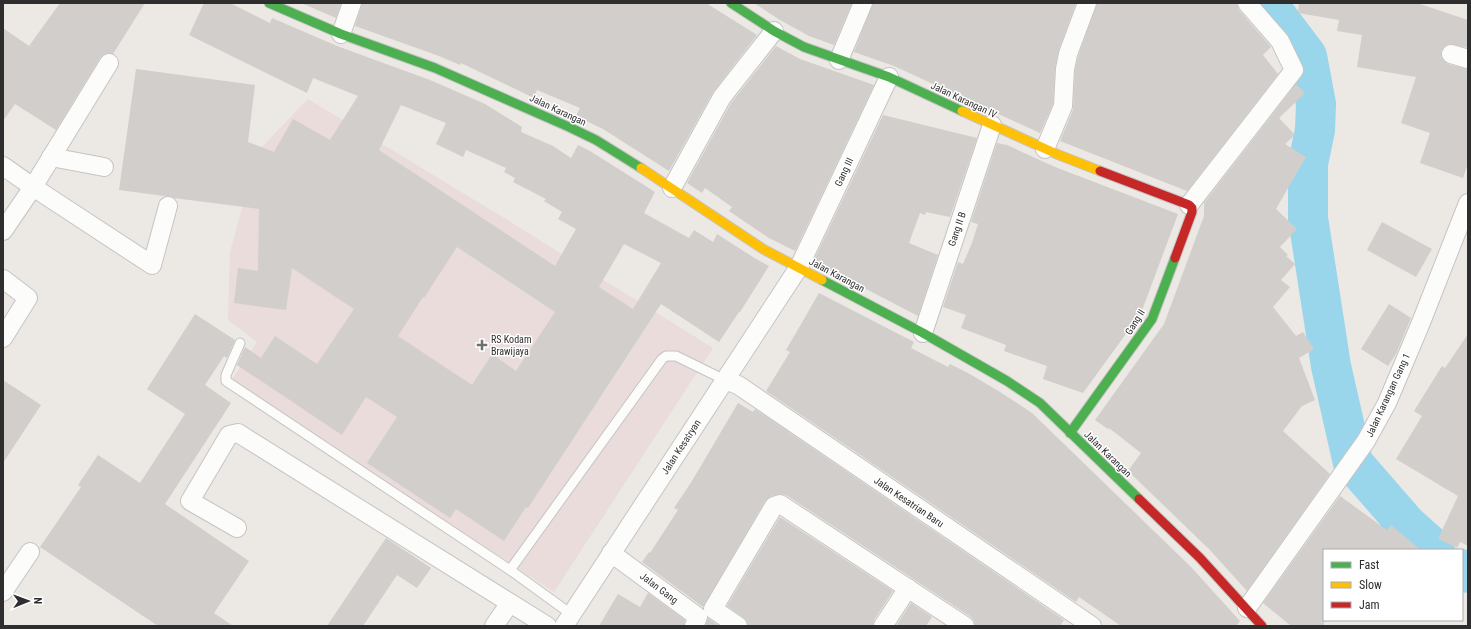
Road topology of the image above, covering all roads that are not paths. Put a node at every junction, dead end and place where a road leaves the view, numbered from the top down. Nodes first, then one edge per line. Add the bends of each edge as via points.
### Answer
1 (268, 3) edge
2 (352, 3) edge
3 (731, 3) edge
4 (863, 3) edge
5 (1087, 3) edge
6 (1247, 3) edge
7 (774, 31) junction
8 (341, 34) junction
9 (839, 60) junction
10 (109, 63) dead end
11 (889, 77) junction
12 (992, 125) junction
13 (1045, 149) junction
14 (51, 157) junction
15 (3, 166) edge
16 (104, 167) dead end
17 (32, 187) junction
18 (672, 188) junction
19 (1468, 203) edge
20 (168, 206) dead end
21 (1191, 207) junction
22 (3, 232) edge
23 (799, 267) junction
24 (3, 280) edge
25 (922, 333) junction
26 (3, 338) edge
27 (240, 343) dead end
28 (725, 380) junction
29 (1070, 433) junction
30 (237, 528) dead end
31 (30, 552) dead end
32 (611, 553) junction
33 (510, 570) junction
34 (908, 588) junction
35 (3, 592) edge
36 (510, 603) junction
37 (1247, 608) junction
38 (567, 620) edge
39 (494, 626) edge
40 (547, 626) edge
41 (694, 626) edge
42 (738, 626) edge
43 (883, 626) edge
44 (965, 626) edge
45 (1092, 626) edge
46 (1262, 626) edge

1 - 8 street, Jalan Karangan
2 - 8 street
3 - 7 street, Jalan Karangan IV
4 - 9 street
5 - 13 street via 1068,54 1063,106
6 - 21 street via 1280,41 1294,70
7 - 9 street, Jalan Karangan IV via 804,47
7 - 18 street via 722,97
8 - 18 street, Jalan Karangan via 435,68 569,127 596,140
9 - 11 street, Jalan Karangan IV
10 - 14 street
11 - 12 street, Jalan Karangan IV
11 - 23 street, Gang III
12 - 13 street, Jalan Karangan IV
12 - 25 street, Gang II B
13 - 21 street, Jalan Karangan IV
14 - 16 street
14 - 17 street
15 - 17 street
17 - 20 street via 152,265
17 - 22 street
18 - 23 street, Jalan Karangan via 763,249
19 - 37 street, Jalan Karangan Gang 1 via 1387,403 1361,450
21 - 29 street, Gang II via 1192,212 1152,319
23 - 25 street, Jalan Karangan
23 - 28 street, Jalan Kesatryan
24 - 26 street via 28,298
25 - 29 street, Jalan Karangan via 1007,381 1040,403
27 - 33 lane via 226,375 226,381
28 - 32 street, Jalan Kesatryan
28 - 33 lane via 676,356 666,356 662,359
28 - 45 street, Jalan Kesatrian Baru via 744,389
29 - 37 street, Jalan Karangan via 1200,558
30 - 36 street via 190,501 229,435 238,432
31 - 35 street
32 - 38 street, Jalan Kesatryan
32 - 41 street, Jalan Gang via 698,617
33 - 38 lane
34 - 42 street via 780,504 774,506 713,609
34 - 43 street
34 - 44 street
36 - 39 street
36 - 40 street
37 - 46 street, Jalan Karangan

